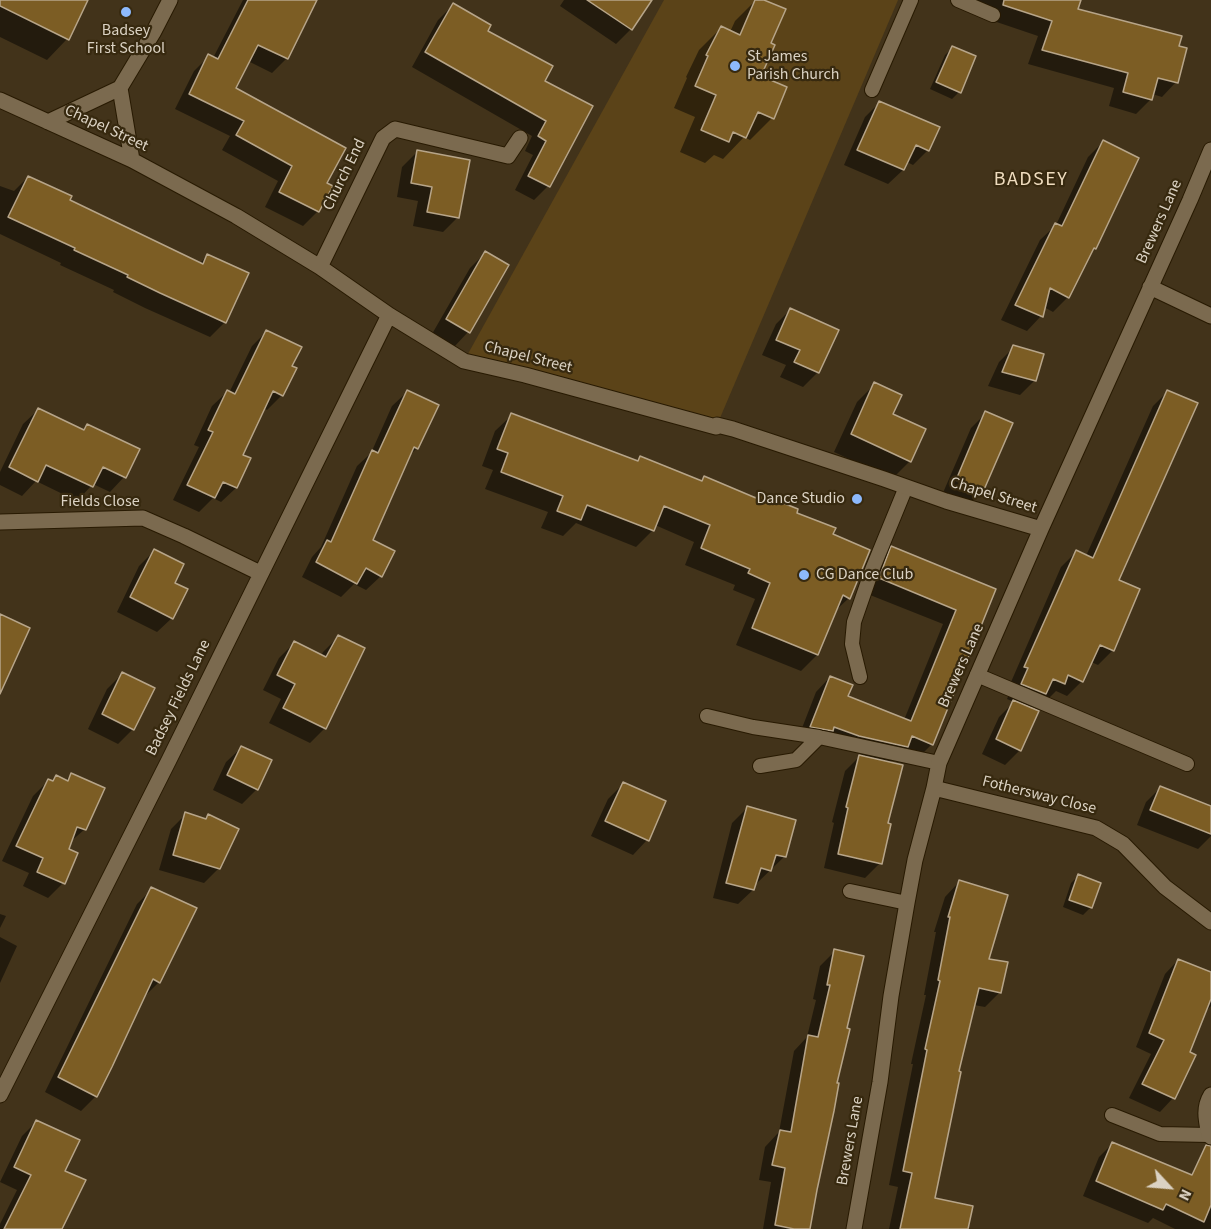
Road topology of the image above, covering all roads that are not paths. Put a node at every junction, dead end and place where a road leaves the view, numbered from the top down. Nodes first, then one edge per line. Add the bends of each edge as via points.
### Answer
1 (170, 0) edge
2 (911, 0) edge
3 (958, 0) edge
4 (993, 15) dead end
5 (120, 88) junction
6 (872, 90) dead end
7 (0, 100) edge
8 (48, 122) junction
9 (520, 138) dead end
10 (1211, 150) edge
11 (132, 160) junction
12 (320, 267) junction
13 (1150, 287) junction
14 (389, 315) junction
15 (1211, 316) edge
16 (906, 487) junction
17 (0, 522) edge
18 (1041, 529) junction
19 (260, 573) junction
20 (977, 675) junction
21 (860, 676) dead end
22 (707, 716) dead end
23 (819, 737) junction
24 (939, 763) junction
25 (1187, 764) dead end
26 (760, 766) dead end
27 (934, 788) junction
28 (850, 891) dead end
29 (907, 903) junction
30 (1211, 922) edge
31 (0, 1095) edge
32 (1211, 1095) edge
33 (1112, 1115) dead end
34 (1210, 1136) edge
35 (854, 1229) edge

1 - 5 street
2 - 6 lane
3 - 4 lane
5 - 8 street
5 - 11 street
7 - 8 street, Chapel Street
8 - 11 street, Chapel Street
9 - 12 street, Church End via 508,156 395,129 383,138
10 - 13 street, Brewers Lane
11 - 12 street, Chapel Street
12 - 14 street, Chapel Street
13 - 15 street
13 - 18 street, Brewers Lane
14 - 16 street, Chapel Street via 464,360 725,427
14 - 19 street, Badsey Fields Lane
16 - 18 street, Chapel Street
16 - 21 lane via 854,622 852,644
17 - 19 street, Fields Close via 143,519
18 - 20 street, Brewers Lane
19 - 31 street, Badsey Fields Lane
20 - 24 street, Brewers Lane
20 - 25 lane
22 - 23 lane
23 - 24 lane
23 - 26 lane via 796,760
24 - 27 street, Brewers Lane
27 - 29 street, Brewers Lane
27 - 30 street, Fothersway Close via 1096,828 1123,844 1165,887
28 - 29 lane
29 - 35 street, Brewers Lane
32 - 34 street via 1205,1113
33 - 34 lane via 1160,1134

